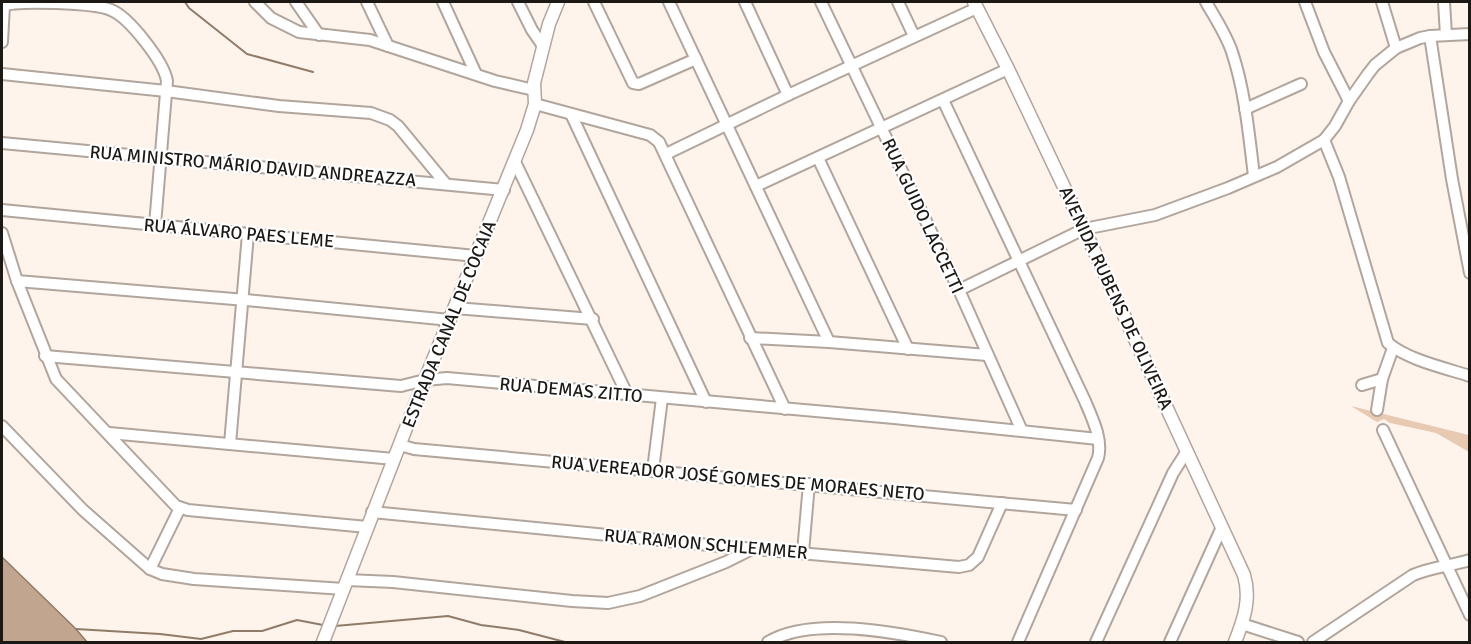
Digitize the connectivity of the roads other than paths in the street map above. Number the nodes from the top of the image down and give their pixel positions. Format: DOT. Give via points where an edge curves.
graph roads {
  1 [pos="255,2"];
  2 [pos="296,2"];
  3 [pos="366,2"];
  4 [pos="443,2"];
  5 [pos="518,2"];
  6 [pos="558,2"];
  7 [pos="594,2"];
  8 [pos="669,2"];
  9 [pos="745,2"];
  10 [pos="821,2"];
  11 [pos="898,2"];
  12 [pos="1206,2"];
  13 [pos="1305,2"];
  14 [pos="1382,2"];
  15 [pos="1444,2"];
  16 [pos="3,5"];
  17 [pos="975,5"];
  18 [pos="1446,34"];
  19 [pos="1470,34"];
  20 [pos="319,35"];
  21 [pos="914,36"];
  22 [pos="1430,36"];
  23 [pos="2,42"];
  24 [pos="388,46"];
  25 [pos="543,46"];
  26 [pos="1396,48"];
  27 [pos="696,59"];
  28 [pos="852,67"];
  29 [pos="1008,69"];
  30 [pos="2,74"];
  31 [pos="476,74"];
  32 [pos="1301,84"];
  33 [pos="534,90"];
  34 [pos="166,91"];
  35 [pos="788,94"];
  36 [pos="943,100"];
  37 [pos="1349,101"];
  38 [pos="535,104"];
  39 [pos="1245,109"];
  40 [pos="571,114"];
  41 [pos="727,126"];
  42 [pos="882,129"];
  43 [pos="1324,140"];
  44 [pos="2,143"];
  45 [pos="666,154"];
  46 [pos="160,157"];
  47 [pos="818,158"];
  48 [pos="515,162"];
  49 [pos="1254,176"];
  50 [pos="445,183"];
  51 [pos="756,186"];
  52 [pos="504,190"];
  53 [pos="2,210"];
  54 [pos="155,225"];
  55 [pos="1466,227"];
  56 [pos="1084,229"];
  57 [pos="2,233"];
  58 [pos="248,234"];
  59 [pos="476,256"];
  60 [pos="1020,262"];
  61 [pos="1470,273"];
  62 [pos="17,281"];
  63 [pos="959,290"];
  64 [pos="242,300"];
  65 [pos="455,308"];
  66 [pos="593,319"];
  67 [pos="450,320"];
  68 [pos="750,338"];
  69 [pos="829,342"];
  70 [pos="1394,348"];
  71 [pos="908,349"];
  72 [pos="987,355"];
  73 [pos="45,356"];
  74 [pos="236,372"];
  75 [pos="1470,376"];
  76 [pos="1382,379"];
  77 [pos="425,380"];
  78 [pos="1362,385"];
  79 [pos="627,394"];
  80 [pos="662,398"];
  81 [pos="706,402"];
  82 [pos="785,409"];
  83 [pos="1377,410"];
  84 [pos="2,426"];
  85 [pos="1383,430"];
  86 [pos="1022,431"];
  87 [pos="108,433"];
  88 [pos="1098,439"];
  89 [pos="230,444"];
  90 [pos="400,445"];
  91 [pos="1187,451"];
  92 [pos="394,459"];
  93 [pos="653,470"];
  94 [pos="809,484"];
  95 [pos="1002,502"];
  96 [pos="180,508"];
  97 [pos="1076,510"];
  98 [pos="372,512"];
  99 [pos="367,527"];
  100 [pos="1222,527"];
  101 [pos="752,549"];
  102 [pos="803,552"];
  103 [pos="1470,560"];
  104 [pos="1446,567"];
  105 [pos="150,569"];
  106 [pos="345,585"];
  107 [pos="1470,615"];
  108 [pos="1242,624"];
  109 [pos="323,642"];
  110 [pos="768,642"];
  111 [pos="941,642"];
  112 [pos="1018,642"];
  113 [pos="1096,642"];
  114 [pos="1170,642"];
  115 [pos="1235,642"];
  116 [pos="1298,642"];
  117 [pos="1313,642"];
  1 -- 20 [label="street" via="283,25"];
  2 -- 20 [label="street"];
  3 -- 24 [label="street"];
  4 -- 31 [label="street"];
  5 -- 25 [label="street"];
  6 -- 25 [label="main road, ESTRADA CANAL DE COCAIA"];
  7 -- 27 [label="street" via="633,83 639,84"];
  8 -- 27 [label="street"];
  9 -- 35 [label="street"];
  10 -- 28 [label="street, RUA GUIDO LACCETTI"];
  11 -- 21 [label="street"];
  12 -- 39 [label="street" via="1232,51"];
  13 -- 37 [label="street"];
  14 -- 26 [label="street"];
  15 -- 18 [label="street"];
  16 -- 23 [label="street"];
  16 -- 34 [label="street" via="29,2 114,11 156,57 166,73"];
  17 -- 21 [label="street"];
  17 -- 29 [label="main road, AVENIDA RUBENS DE OLIVEIRA"];
  18 -- 19 [label="street"];
  18 -- 22 [label="street"];
  20 -- 24 [label="street" via="351,37"];
  21 -- 28 [label="street"];
  22 -- 26 [label="street"];
  22 -- 55 [label="street" via="1452,179"];
  24 -- 31 [label="street"];
  25 -- 33 [label="main road, ESTRADA CANAL DE COCAIA"];
  26 -- 37 [label="street" via="1375,65"];
  27 -- 41 [label="street"];
  28 -- 35 [label="street"];
  28 -- 42 [label="street, RUA GUIDO LACCETTI"];
  29 -- 36 [label="street"];
  29 -- 56 [label="main road, AVENIDA RUBENS DE OLIVEIRA"];
  30 -- 34 [label="street"];
  31 -- 33 [label="street"];
  32 -- 39 [label="street"];
  33 -- 38 [label="main road, ESTRADA CANAL DE COCAIA"];
  34 -- 46 [label="street"];
  34 -- 50 [label="street" via="371,113 398,126"];
  35 -- 41 [label="street"];
  36 -- 42 [label="street"];
  36 -- 60 [label="street"];
  37 -- 43 [label="street"];
  38 -- 40 [label="street"];
  38 -- 48 [label="main road, ESTRADA CANAL DE COCAIA"];
  39 -- 49 [label="street"];
  40 -- 45 [label="street" via="650,135"];
  40 -- 81 [label="street"];
  41 -- 45 [label="street"];
  41 -- 51 [label="street"];
  42 -- 47 [label="street"];
  42 -- 63 [label="street, RUA GUIDO LACCETTI"];
  43 -- 49 [label="street"];
  43 -- 70 [label="street" via="1341,183 1386,339"];
  44 -- 46 [label="street, RUA MINISTRO MÁRIO DAVID ANDREAZZA"];
  45 -- 68 [label="street"];
  46 -- 50 [label="street, RUA MINISTRO MÁRIO DAVID ANDREAZZA"];
  46 -- 54 [label="street"];
  47 -- 51 [label="street"];
  47 -- 71 [label="street"];
  48 -- 52 [label="main road, ESTRADA CANAL DE COCAIA"];
  48 -- 66 [label="street"];
  49 -- 56 [label="street" via="1155,215"];
  50 -- 52 [label="street, RUA MINISTRO MÁRIO DAVID ANDREAZZA"];
  51 -- 69 [label="street"];
  52 -- 59 [label="main road, ESTRADA CANAL DE COCAIA"];
  53 -- 54 [label="street, RUA ÁLVARO PAES LEME"];
  54 -- 58 [label="street, RUA ÁLVARO PAES LEME"];
  55 -- 61 [label="street"];
  56 -- 60 [label="street"];
  56 -- 91 [label="main road, AVENIDA RUBENS DE OLIVEIRA"];
  57 -- 62 [label="street"];
  58 -- 59 [label="street, RUA ÁLVARO PAES LEME"];
  58 -- 64 [label="street"];
  59 -- 65 [label="main road, ESTRADA CANAL DE COCAIA"];
  60 -- 63 [label="street"];
  60 -- 88 [label="street" via="1085,401"];
  62 -- 64 [label="street"];
  62 -- 73 [label="street"];
  63 -- 72 [label="street, RUA GUIDO LACCETTI"];
  64 -- 67 [label="street"];
  64 -- 74 [label="street"];
  65 -- 66 [label="street"];
  65 -- 67 [label="main road, ESTRADA CANAL DE COCAIA"];
  66 -- 79 [label="street"];
  67 -- 77 [label="main road, ESTRADA CANAL DE COCAIA"];
  68 -- 69 [label="street"];
  68 -- 82 [label="street"];
  69 -- 71 [label="street"];
  70 -- 75 [label="street"];
  70 -- 76 [label="street"];
  71 -- 72 [label="street"];
  72 -- 86 [label="street, RUA GUIDO LACCETTI"];
  73 -- 74 [label="street, RUA DEMAS ZITTO"];
  73 -- 87 [label="street" via="56,380"];
  74 -- 77 [label="street, RUA DEMAS ZITTO" via="401,386"];
  74 -- 89 [label="street"];
  76 -- 78 [label="street"];
  76 -- 83 [label="street"];
  77 -- 79 [label="street, RUA DEMAS ZITTO" via="447,378"];
  77 -- 90 [label="main road, ESTRADA CANAL DE COCAIA"];
  79 -- 80 [label="street, RUA DEMAS ZITTO"];
  80 -- 81 [label="street, RUA DEMAS ZITTO"];
  80 -- 93 [label="street"];
  81 -- 82 [label="street, RUA DEMAS ZITTO"];
  82 -- 86 [label="street, RUA DEMAS ZITTO"];
  84 -- 105 [label="street" via="83,510"];
  85 -- 104 [label="street"];
  86 -- 88 [label="street, RUA DEMAS ZITTO"];
  87 -- 89 [label="street"];
  87 -- 96 [label="street"];
  88 -- 97 [label="street" via="1098,458"];
  89 -- 92 [label="street"];
  90 -- 92 [label="main road, ESTRADA CANAL DE COCAIA"];
  90 -- 93 [label="street, RUA VEREADOR JOSÉ GOMES DE MORAES NETO" via="414,450"];
  91 -- 100 [label="main road, AVENIDA RUBENS DE OLIVEIRA"];
  91 -- 113 [label="street" via="1173,473"];
  92 -- 98 [label="main road, ESTRADA CANAL DE COCAIA"];
  93 -- 94 [label="street, RUA VEREADOR JOSÉ GOMES DE MORAES NETO"];
  94 -- 95 [label="street, RUA VEREADOR JOSÉ GOMES DE MORAES NETO"];
  94 -- 102 [label="street"];
  95 -- 97 [label="street, RUA VEREADOR JOSÉ GOMES DE MORAES NETO"];
  95 -- 102 [label="street, RUA RAMON SCHLEMMER" via="978,557 964,566"];
  96 -- 99 [label="street"];
  96 -- 105 [label="street"];
  97 -- 112 [label="street"];
  98 -- 99 [label="main road, ESTRADA CANAL DE COCAIA"];
  98 -- 101 [label="street, RUA RAMON SCHLEMMER"];
  99 -- 106 [label="main road, ESTRADA CANAL DE COCAIA"];
  100 -- 108 [label="main road, AVENIDA RUBENS DE OLIVEIRA" via="1248,587"];
  100 -- 114 [label="street"];
  101 -- 102 [label="street, RUA RAMON SCHLEMMER"];
  101 -- 106 [label="street" via="640,596 608,603 393,582"];
  103 -- 104 [label="street"];
  104 -- 107 [label="street"];
  104 -- 117 [label="street" via="1429,568 1407,579"];
  105 -- 106 [label="street" via="194,579"];
  106 -- 109 [label="main road, ESTRADA CANAL DE COCAIA"];
  108 -- 115 [label="main road, AVENIDA RUBENS DE OLIVEIRA"];
  108 -- 116 [label="street"];
  110 -- 111 [label="street" via="798,632 832,629"];
}
